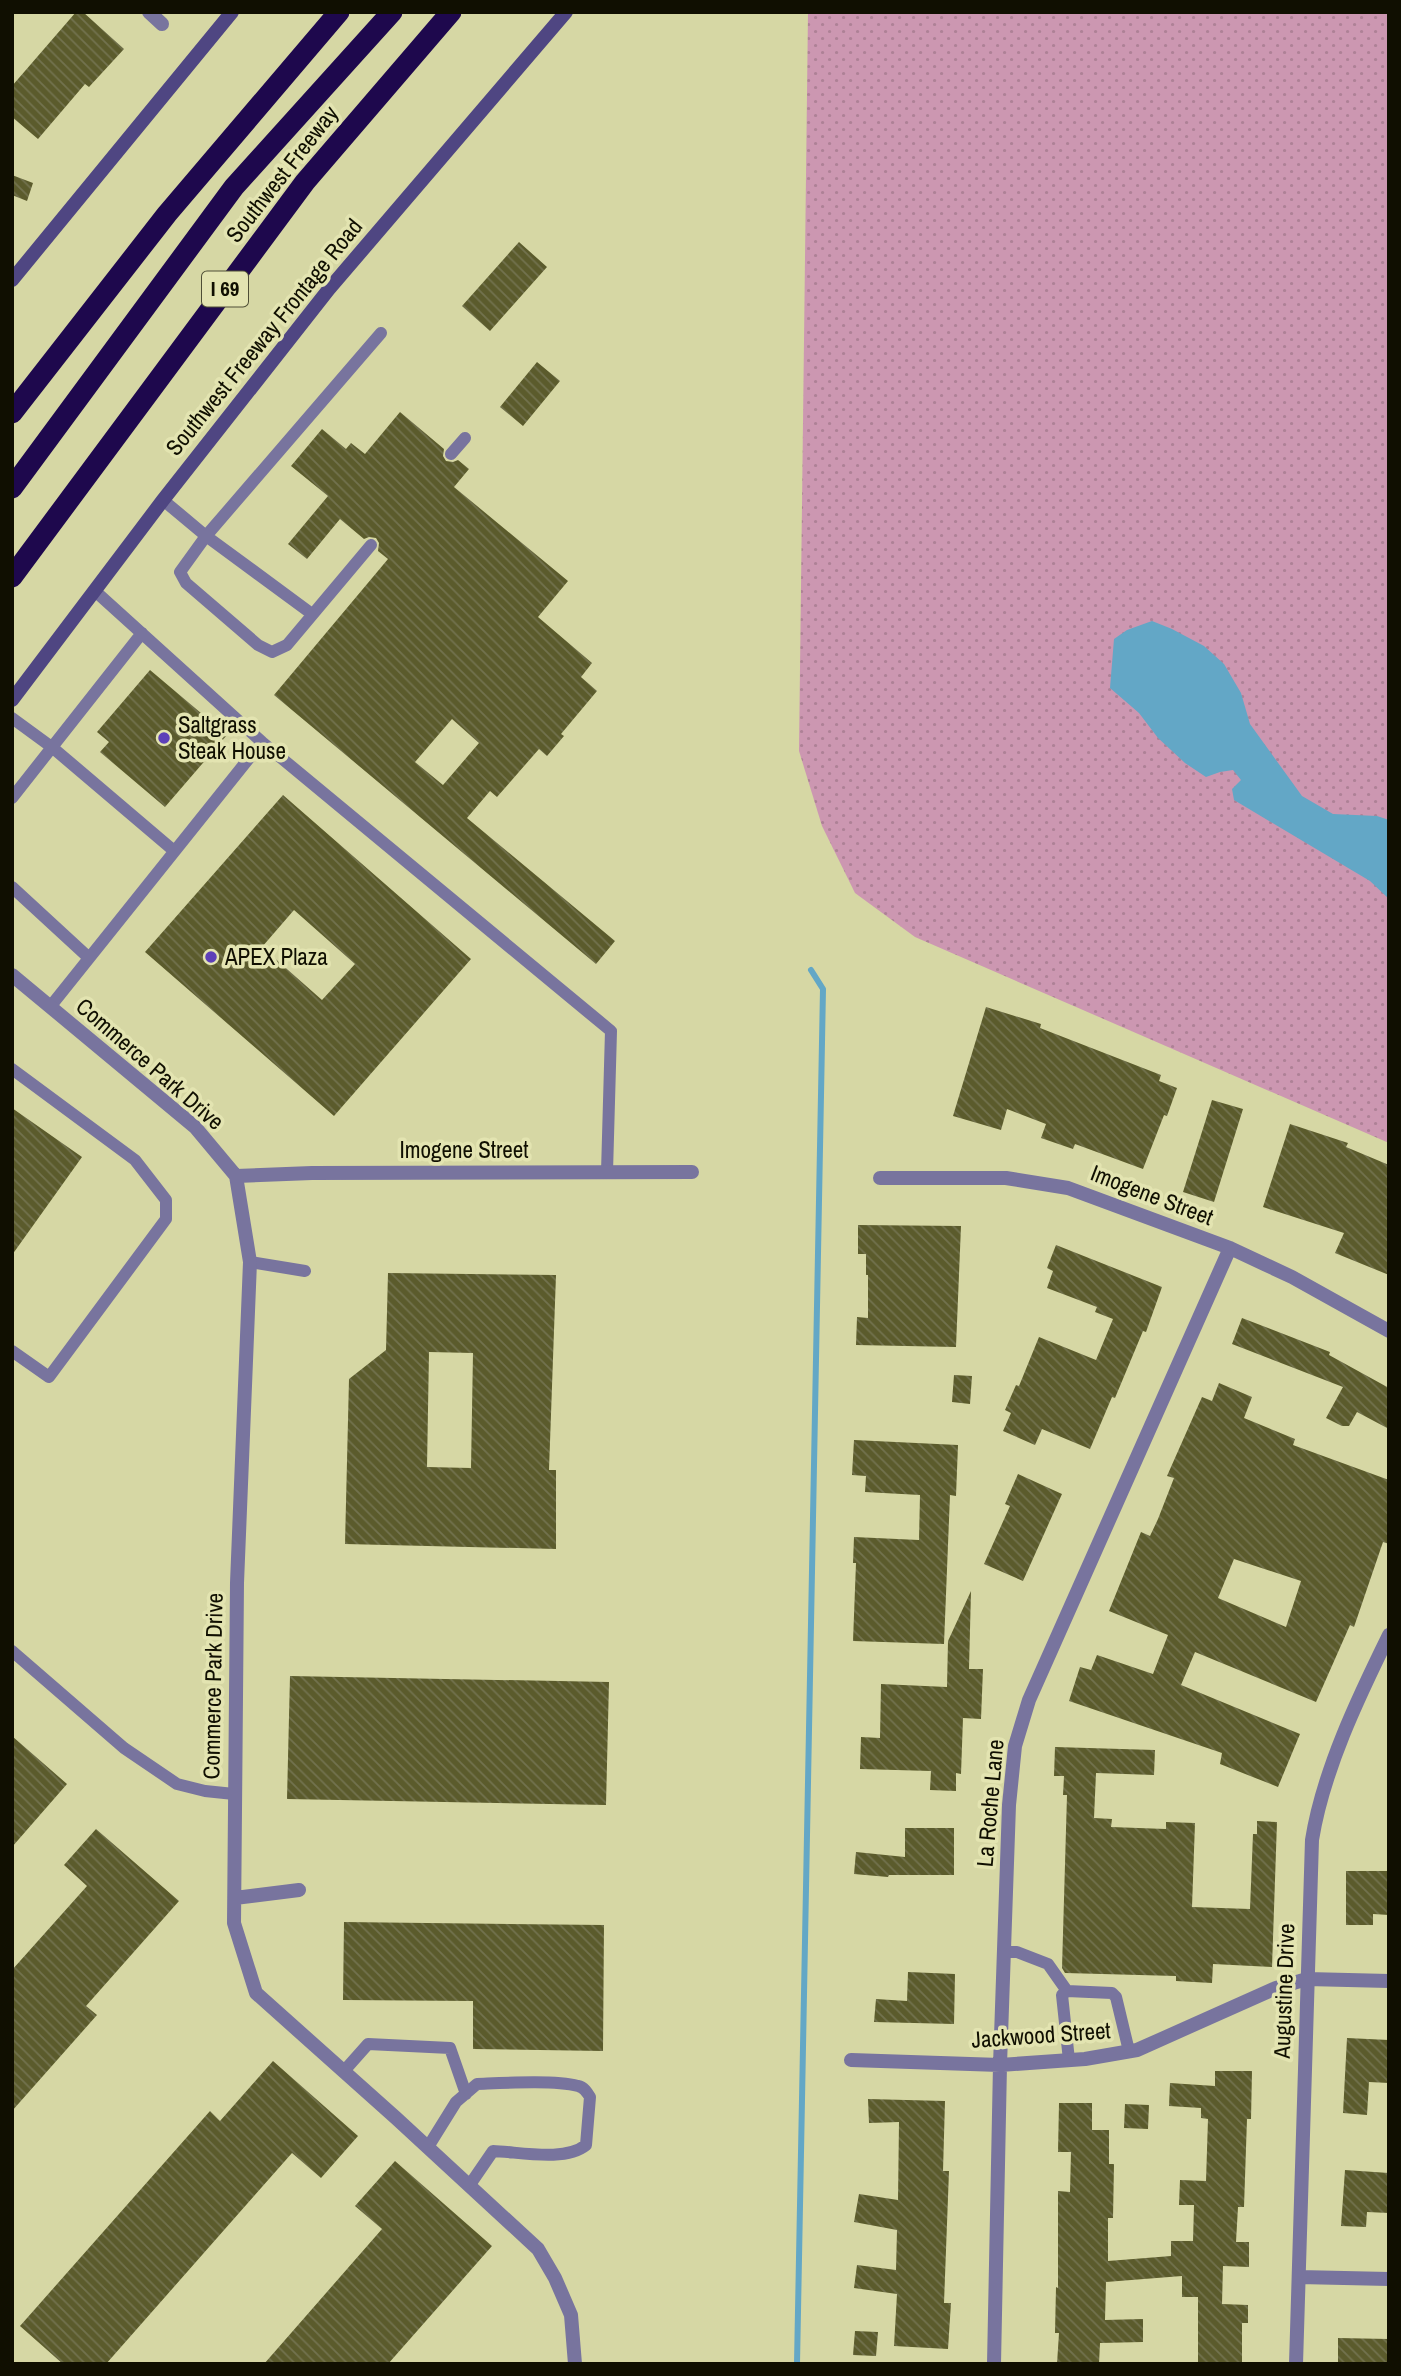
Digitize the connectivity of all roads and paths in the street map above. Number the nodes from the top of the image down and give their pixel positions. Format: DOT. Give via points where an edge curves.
graph roads {
  1 [pos="149,12"];
  2 [pos="232,12"];
  3 [pos="339,12"];
  4 [pos="392,12"];
  5 [pos="451,12"];
  6 [pos="566,12"];
  7 [pos="162,24"];
  8 [pos="12,280"];
  9 [pos="381,333"];
  10 [pos="12,413"];
  11 [pos="465,438"];
  12 [pos="451,454"];
  13 [pos="12,488"];
  14 [pos="163,500"];
  15 [pos="206,536"];
  16 [pos="371,545"];
  17 [pos="12,577"];
  18 [pos="95,591"];
  19 [pos="312,614"];
  20 [pos="142,634"];
  21 [pos="12,700"];
  22 [pos="12,718"];
  23 [pos="261,741"];
  24 [pos="53,748"];
  25 [pos="12,798"];
  26 [pos="173,850"];
  27 [pos="12,887"];
  28 [pos="88,957"];
  29 [pos="12,975"];
  30 [pos="50,1007"];
  31 [pos="12,1069"];
  32 [pos="607,1172"];
  33 [pos="692,1172"];
  34 [pos="236,1176"];
  35 [pos="880,1178"];
  36 [pos="1230,1248"];
  37 [pos="250,1262"];
  38 [pos="305,1271"];
  39 [pos="1389,1331"];
  40 [pos="12,1351"];
  41 [pos="1389,1635"];
  42 [pos="12,1651"];
  43 [pos="234,1794"];
  44 [pos="299,1890"];
  45 [pos="235,1898"];
  46 [pos="1004,1952"];
  47 [pos="1307,1979"];
  48 [pos="1389,1981"];
  49 [pos="1067,1991"];
  50 [pos="1129,2051"];
  51 [pos="851,2060"];
  52 [pos="1069,2060"];
  53 [pos="1000,2065"];
  54 [pos="344,2071"];
  55 [pos="466,2094"];
  56 [pos="428,2147"];
  57 [pos="469,2186"];
  58 [pos="1299,2277"];
  59 [pos="1389,2279"];
  60 [pos="575,2364"];
  61 [pos="994,2364"];
  62 [pos="1296,2364"];
  1 -- 7 [label="street"];
  2 -- 8 [label="main road"];
  3 -- 10 [label="highway" via="175,204"];
  4 -- 13 [label="highway" via="234,187"];
  5 -- 17 [label="highway, Southwest Freeway / I 69" via="305,182"];
  6 -- 14 [label="main road, Southwest Freeway Frontage Road" via="329,289"];
  9 -- 15 [label="lane"];
  11 -- 12 [label="lane"];
  14 -- 15 [label="lane"];
  14 -- 18 [label="main road, Southwest Freeway Frontage Road"];
  15 -- 19 [label="lane"];
  15 -- 19 [label="lane" via="180,572 186,583 258,645 272,652 287,645"];
  16 -- 19 [label="lane"];
  18 -- 20 [label="lane"];
  18 -- 21 [label="main road, Southwest Freeway Frontage Road"];
  20 -- 23 [label="lane"];
  20 -- 24 [label="lane"];
  22 -- 24 [label="lane"];
  23 -- 26 [label="lane"];
  23 -- 32 [label="lane" via="611,1031"];
  24 -- 25 [label="lane"];
  24 -- 26 [label="lane"];
  26 -- 28 [label="lane"];
  27 -- 28 [label="lane"];
  28 -- 30 [label="lane"];
  29 -- 30 [label="street, Commerce Park Drive"];
  30 -- 34 [label="street, Commerce Park Drive" via="195,1127"];
  31 -- 40 [label="lane" via="135,1160 166,1200 166,1219 49,1377"];
  32 -- 33 [label="street, Imogene Street"];
  32 -- 34 [label="street, Imogene Street"];
  34 -- 37 [label="street, Commerce Park Drive"];
  35 -- 36 [label="street, Imogene Street" via="1006,1178 1068,1188"];
  36 -- 39 [label="street, Imogene Street"];
  36 -- 46 [label="street, La Roche Lane" via="1029,1700 1015,1746 1009,1805"];
  37 -- 38 [label="lane"];
  37 -- 43 [label="street, Commerce Park Drive"];
  41 -- 47 [label="street, Augustine Drive" via="1317,1806"];
  42 -- 43 [label="lane" via="124,1748 177,1784"];
  43 -- 45 [label="street, Commerce Park Drive"];
  44 -- 45 [label="street"];
  45 -- 54 [label="street, Commerce Park Drive" via="234,1923 256,1993"];
  46 -- 49 [label="lane" via="1048,1964"];
  46 -- 53 [label="street, La Roche Lane"];
  47 -- 48 [label="street, Jackwood Street"];
  47 -- 50 [label="street, Jackwood Street"];
  47 -- 58 [label="street, Augustine Drive"];
  49 -- 50 [label="lane" via="1112,1993"];
  49 -- 52 [label="lane" via="1062,1995"];
  50 -- 52 [label="street, Jackwood Street"];
  51 -- 53 [label="street, Jackwood Street"];
  52 -- 53 [label="street, Jackwood Street"];
  53 -- 61 [label="street, La Roche Lane"];
  54 -- 55 [label="lane" via="368,2044 450,2048"];
  54 -- 56 [label="street, Commerce Park Drive"];
  55 -- 56 [label="lane"];
  55 -- 57 [label="lane" via="477,2084 515,2083 581,2086 590,2097 586,2145 579,2151 566,2155 494,2151"];
  56 -- 57 [label="street, Commerce Park Drive"];
  57 -- 60 [label="street, Commerce Park Drive" via="538,2249 571,2315"];
  58 -- 59 [label="street"];
  58 -- 62 [label="street, Augustine Drive"];
}
